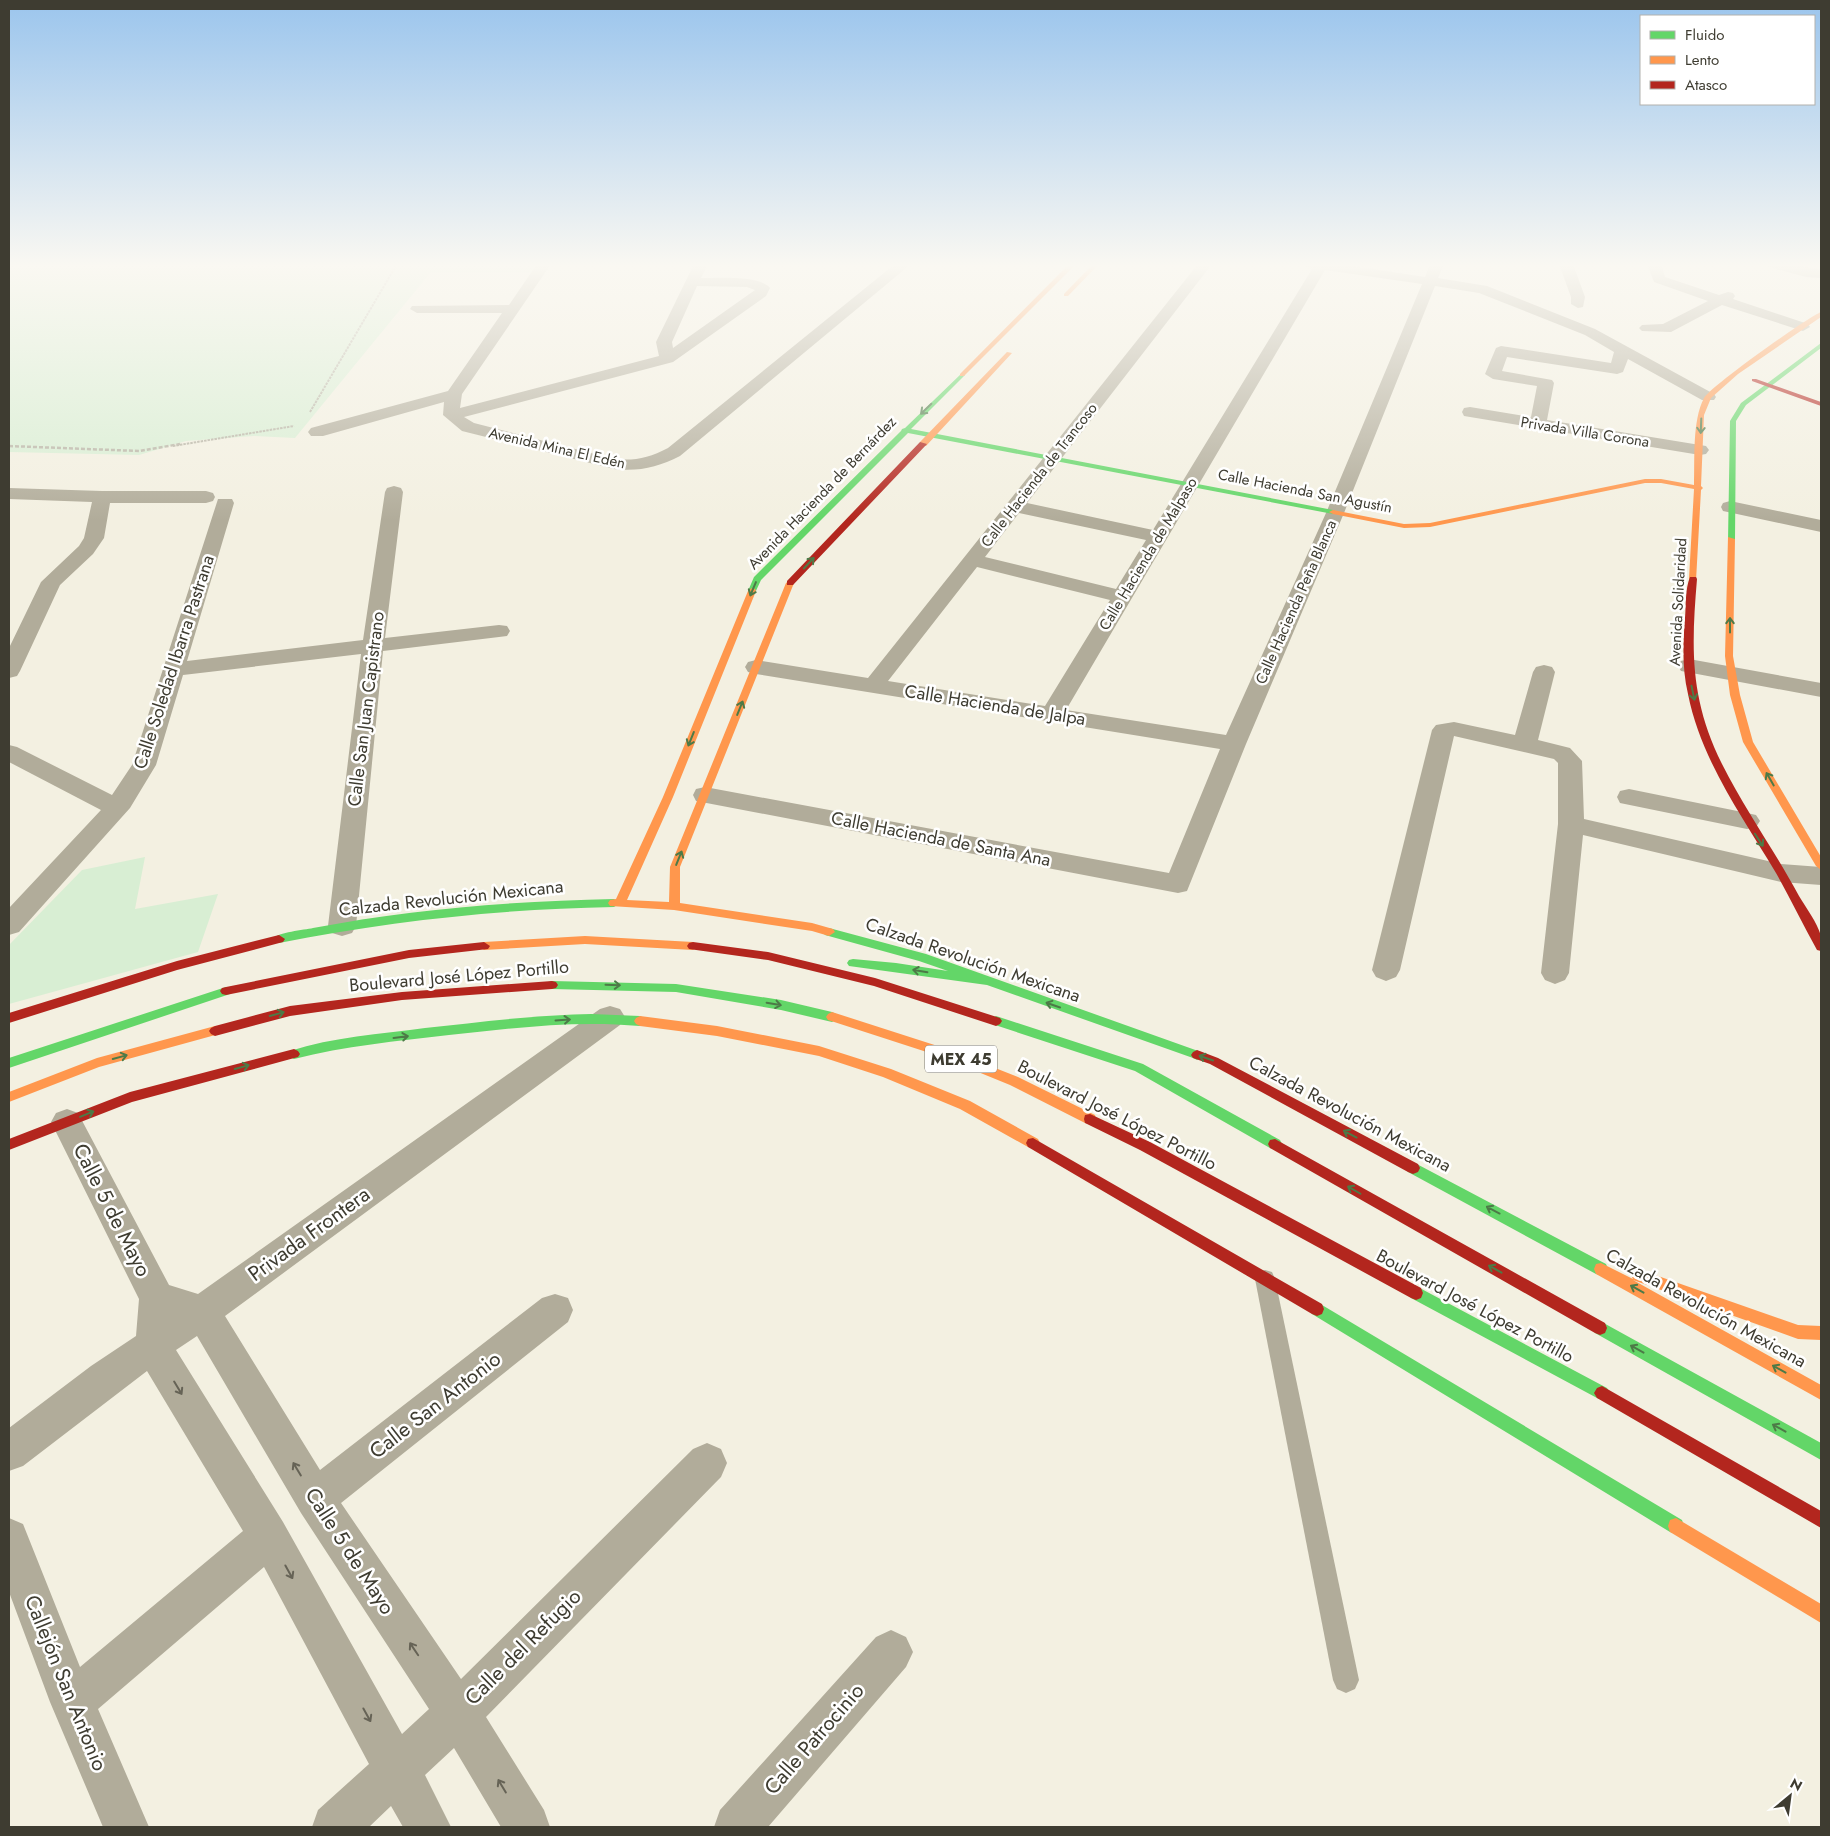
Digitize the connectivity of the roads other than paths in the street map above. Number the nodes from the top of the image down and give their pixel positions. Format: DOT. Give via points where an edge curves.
graph roads {
  1 [pos="1623,349"];
  2 [pos="488,350"];
  3 [pos="665,350"];
  4 [pos="680,350"];
  5 [pos="799,350"];
  6 [pos="986,350"];
  7 [pos="1012,350"];
  8 [pos="1138,350"];
  9 [pos="1268,350"];
  10 [pos="1402,350"];
  11 [pos="1624,350"];
  12 [pos="1770,350"];
  13 [pos="1815,350"];
  14 [pos="667,359"];
  15 [pos="1736,373"];
  16 [pos="1767,385"];
  17 [pos="1708,396"];
  18 [pos="1821,404"];
  19 [pos="451,406"];
  20 [pos="1470,412"];
  21 [pos="1538,424"];
  22 [pos="904,430"];
  23 [pos="317,432"];
  24 [pos="930,434"];
  25 [pos="1700,450"];
  26 [pos="1053,458"];
  27 [pos="1190,484"];
  28 [pos="1699,488"];
  29 [pos="394,492"];
  30 [pos="9,493"];
  31 [pos="102,497"];
  32 [pos="1014,506"];
  33 [pos="1730,507"];
  34 [pos="1335,513"];
  35 [pos="1821,526"];
  36 [pos="1158,537"];
  37 [pos="973,560"];
  38 [pos="1123,596"];
  39 [pos="499,631"];
  40 [pos="373,646"];
  41 [pos="1689,666"];
  42 [pos="756,667"];
  43 [pos="174,669"];
  44 [pos="9,670"];
  45 [pos="1544,672"];
  46 [pos="1730,673"];
  47 [pos="874,685"];
  48 [pos="1821,690"];
  49 [pos="1051,715"];
  50 [pos="1234,744"];
  51 [pos="1525,744"];
  52 [pos="9,752"];
  53 [pos="705,795"];
  54 [pos="1629,797"];
  55 [pos="117,808"];
  56 [pos="1747,821"];
  57 [pos="1571,824"];
  58 [pos="1821,866"];
  59 [pos="1781,873"];
  60 [pos="1821,876"];
  61 [pos="1178,884"];
  62 [pos="620,903"];
  63 [pos="674,906"];
  64 [pos="9,925"];
  65 [pos="342,926"];
  66 [pos="1821,947"];
  67 [pos="768,956"];
  68 [pos="1386,970"];
  69 [pos="1555,973"];
  70 [pos="985,981"];
  71 [pos="610,1017"];
  72 [pos="9,1018"];
  73 [pos="9,1064"];
  74 [pos="9,1097"];
  75 [pos="67,1122"];
  76 [pos="9,1145"];
  77 [pos="1567,1250"];
  78 [pos="1264,1277"];
  79 [pos="156,1298"];
  80 [pos="555,1310"];
  81 [pos="202,1312"];
  82 [pos="1821,1334"];
  83 [pos="153,1346"];
  84 [pos="1821,1393"];
  85 [pos="9,1452"];
  86 [pos="1821,1452"];
  87 [pos="707,1463"];
  88 [pos="315,1499"];
  89 [pos="1821,1520"];
  90 [pos="269,1536"];
  91 [pos="9,1538"];
  92 [pos="1821,1614"];
  93 [pos="891,1652"];
  94 [pos="1346,1680"];
  95 [pos="72,1702"];
  96 [pos="458,1713"];
  97 [pos="396,1769"];
  98 [pos="126,1827"];
  99 [pos="335,1827"];
  100 [pos="428,1827"];
  101 [pos="527,1827"];
  102 [pos="737,1827"];
  1 -- 21 [label="street" via="1617,369 1501,351 1493,374 1546,383"];
  2 -- 19 [label="street"];
  3 -- 14 [label="street"];
  4 -- 14 [label="street"];
  5 -- 19 [label="street, Avenida Mina El Edén" via="674,452 638,467 614,464 468,427"];
  6 -- 22 [label="street, Avenida Hacienda de Bernárdez, one-way"];
  7 -- 24 [label="street"];
  8 -- 26 [label="street, Calle Hacienda de Trancoso"];
  9 -- 27 [label="street, Calle Hacienda de Malpaso"];
  10 -- 34 [label="street, Calle Hacienda Peña Blanca"];
  11 -- 17 [label="street"];
  12 -- 15 [label="street"];
  13 -- 16 [label="street"];
  14 -- 19 [label="street"];
  15 -- 16 [label="street"];
  15 -- 17 [label="street"];
  16 -- 18 [label="street"];
  16 -- 33 [label="street" via="1743,404 1733,421"];
  17 -- 25 [label="street, Avenida Solidaridad, one-way" via="1701,415"];
  19 -- 23 [label="street"];
  20 -- 21 [label="street, Privada Villa Corona"];
  21 -- 25 [label="street, Privada Villa Corona"];
  22 -- 24 [label="street, Calle Hacienda San Agustín"];
  22 -- 62 [label="street, Avenida Hacienda de Bernárdez, one-way" via="758,579 668,797"];
  24 -- 26 [label="street, Calle Hacienda San Agustín"];
  42 -- 24 [label="street, one-way" via="789,584"];
  25 -- 28 [label="street, Avenida Solidaridad"];
  26 -- 27 [label="street, Calle Hacienda San Agustín"];
  26 -- 32 [label="street, Calle Hacienda de Trancoso"];
  27 -- 34 [label="street, Calle Hacienda San Agustín"];
  27 -- 36 [label="street, Calle Hacienda de Malpaso"];
  28 -- 34 [label="street, Calle Hacienda San Agustín" via="1646,481 1430,525 1404,526"];
  28 -- 41 [label="street, Avenida Solidaridad"];
  29 -- 40 [label="street, Calle San Juan Capistrano"];
  30 -- 31 [label="street, Calle Soledad Ibarra Pastrana"];
  31 -- 43 [label="street, Calle Soledad Ibarra Pastrana" via="216,500"];
  31 -- 44 [label="street" via="94,538 86,550 51,582"];
  32 -- 36 [label="street"];
  32 -- 37 [label="street, Calle Hacienda de Trancoso"];
  33 -- 35 [label="street"];
  46 -- 33 [label="street, one-way"];
  34 -- 50 [label="street, Calle Hacienda Peña Blanca"];
  36 -- 38 [label="street, Calle Hacienda de Malpaso"];
  37 -- 38 [label="street"];
  37 -- 47 [label="street, Calle Hacienda de Trancoso"];
  38 -- 49 [label="street, Calle Hacienda de Malpaso"];
  39 -- 40 [label="street"];
  40 -- 43 [label="street"];
  40 -- 65 [label="street, Calle San Juan Capistrano"];
  41 -- 46 [label="street"];
  41 -- 56 [label="street, Avenida Solidaridad, one-way" via="1692,693 1707,742"];
  42 -- 47 [label="street, Calle Hacienda de Jalpa"];
  53 -- 42 [label="street, one-way"];
  43 -- 55 [label="street, Calle Soledad Ibarra Pastrana" via="144,765"];
  45 -- 51 [label="street"];
  46 -- 48 [label="street"];
  58 -- 46 [label="street, one-way" via="1748,742"];
  47 -- 49 [label="street, Calle Hacienda de Jalpa"];
  49 -- 50 [label="street, Calle Hacienda de Jalpa"];
  50 -- 61 [label="street, Calle Hacienda Peña Blanca"];
  51 -- 57 [label="street" via="1562,754 1570,761"];
  51 -- 68 [label="street" via="1444,730"];
  52 -- 55 [label="street"];
  53 -- 61 [label="street, Calle Hacienda de Santa Ana"];
  63 -- 53 [label="street, one-way" via="675,867"];
  54 -- 56 [label="street"];
  55 -- 64 [label="street, Calle Soledad Ibarra Pastrana"];
  56 -- 59 [label="street, Avenida Solidaridad, one-way"];
  57 -- 59 [label="street"];
  57 -- 69 [label="street"];
  59 -- 60 [label="street"];
  59 -- 66 [label="street, Avenida Solidaridad"];
  62 -- 63 [label="street, Calzada Revolución Mexicana"];
  62 -- 65 [label="street, Calzada Revolución Mexicana" via="542,903 405,916"];
  63 -- 70 [label="street, Calzada Revolución Mexicana" via="812,927 922,957"];
  65 -- 72 [label="street, Calzada Revolución Mexicana" via="239,949"];
  70 -- 67 [label="street, one-way" via="896,967"];
  67 -- 73 [label="street, Boulevard José López Portillo / MEX 45" via="671,943 585,940 409,954 228,990"];
  86 -- 67 [label="street, Boulevard José López Portillo / MEX 45, one-way" via="1139,1067 874,982"];
  77 -- 70 [label="street, Calzada Revolución Mexicana, one-way" via="1214,1061"];
  75 -- 71 [label="street, one-way" via="130,1097 327,1045 505,1024"];
  71 -- 78 [label="street" via="717,1031 800,1047 887,1072 965,1105"];
  71 -- 81 [label="street, Privada Frontera"];
  74 -- 89 [label="street, Boulevard José López Portillo / MEX 45, one-way" via="97,1063 290,1011 402,996 560,984 615,985 676,988 800,1010 943,1052 1110,1128 1600,1392"];
  75 -- 76 [label="street"];
  75 -- 79 [label="street, Calle 5 de Mayo"];
  77 -- 82 [label="street" via="1798,1332"];
  84 -- 77 [label="street, Calzada Revolución Mexicana, one-way"];
  78 -- 92 [label="street"];
  78 -- 94 [label="lane"];
  79 -- 81 [label="street, Calle 5 de Mayo"];
  79 -- 83 [label="street, Calle 5 de Mayo"];
  80 -- 88 [label="street, Calle San Antonio"];
  81 -- 83 [label="street, Privada Frontera"];
  88 -- 81 [label="street, Calle 5 de Mayo, one-way"];
  83 -- 85 [label="street, Privada Frontera"];
  83 -- 90 [label="street, one-way"];
  87 -- 96 [label="street, Calle del Refugio"];
  96 -- 88 [label="street, Calle 5 de Mayo, one-way"];
  90 -- 95 [label="street"];
  90 -- 97 [label="street, one-way"];
  91 -- 95 [label="street, Callejón San Antonio"];
  93 -- 102 [label="street, Calle Patrocinio"];
  95 -- 98 [label="street, Callejón San Antonio"];
  96 -- 97 [label="street, Calle del Refugio"];
  101 -- 96 [label="street, Calle 5 de Mayo, one-way"];
  97 -- 99 [label="street, Calle del Refugio"];
  97 -- 100 [label="street"];
}
